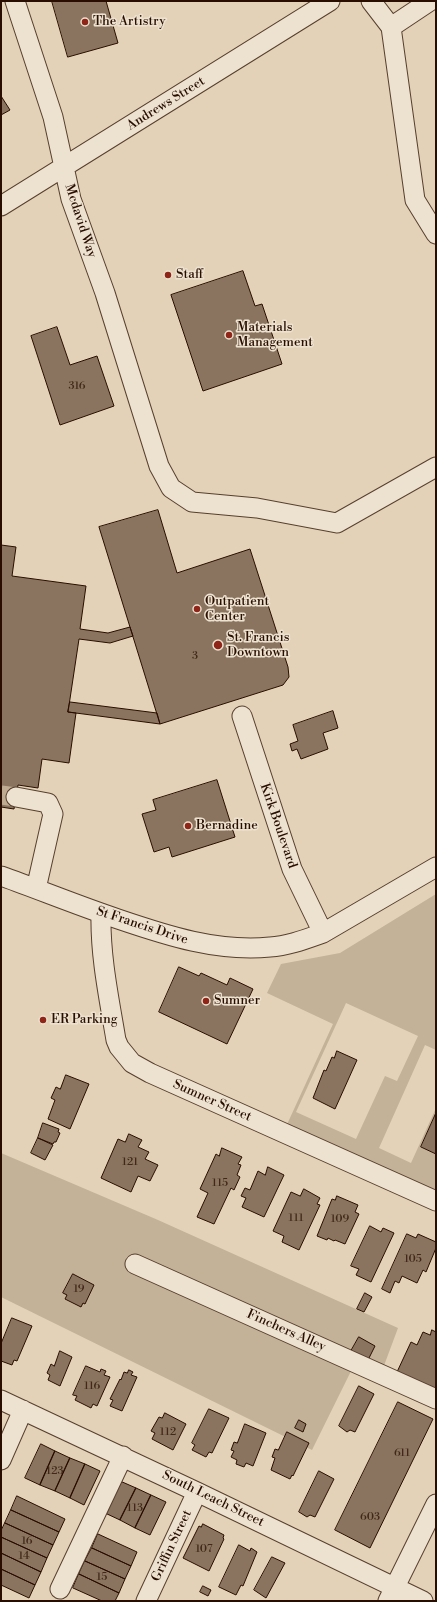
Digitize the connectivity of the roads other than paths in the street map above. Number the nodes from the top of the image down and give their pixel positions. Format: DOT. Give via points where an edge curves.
graph roads {
  1 [pos="15,1"];
  2 [pos="330,1"];
  3 [pos="371,1"];
  4 [pos="430,1"];
  5 [pos="391,27"];
  6 [pos="65,168"];
  7 [pos="1,206"];
  8 [pos="436,234"];
  9 [pos="436,467"];
  10 [pos="242,716"];
  11 [pos="16,797"];
  12 [pos="436,867"];
  13 [pos="1,876"];
  14 [pos="36,889"];
  15 [pos="101,913"];
  16 [pos="323,933"];
  17 [pos="436,1201"];
  18 [pos="135,1264"];
  19 [pos="436,1399"];
  20 [pos="1,1400"];
  21 [pos="24,1410"];
  22 [pos="123,1456"];
  23 [pos="1,1460"];
  24 [pos="197,1492"];
  25 [pos="436,1504"];
  26 [pos="60,1589"];
  27 [pos="391,1594"];
  28 [pos="146,1601"];
  29 [pos="423,1601"];
  1 -- 6 [label="street, Mcdavid Way" via="53,118"];
  2 -- 6 [label="street, Andrews Street"];
  3 -- 5 [label="street"];
  4 -- 5 [label="street"];
  5 -- 8 [label="street" via="415,200"];
  6 -- 7 [label="street, Andrews Street"];
  6 -- 9 [label="street, Mcdavid Way" via="71,199 105,293 159,466 171,488 192,502 257,508 337,523"];
  10 -- 16 [label="street, Kirk Boulevard" via="292,869"];
  11 -- 14 [label="street" via="48,803 53,814"];
  12 -- 16 [label="street, St Francis Drive"];
  13 -- 14 [label="street, St Francis Drive"];
  14 -- 15 [label="street, St Francis Drive"];
  15 -- 16 [label="street, St Francis Drive" via="177,939 227,948 282,946"];
  15 -- 17 [label="street, Sumner Street" via="100,937 116,1040 132,1063"];
  18 -- 19 [label="street, Finchers Alley"];
  20 -- 21 [label="street, South Leach Street"];
  21 -- 22 [label="street, South Leach Street"];
  21 -- 23 [label="street"];
  22 -- 24 [label="street, South Leach Street"];
  22 -- 26 [label="street"];
  24 -- 27 [label="street, South Leach Street"];
  24 -- 28 [label="street, Griffin Street"];
  25 -- 27 [label="street"];
  27 -- 29 [label="street, South Leach Street"];
}
